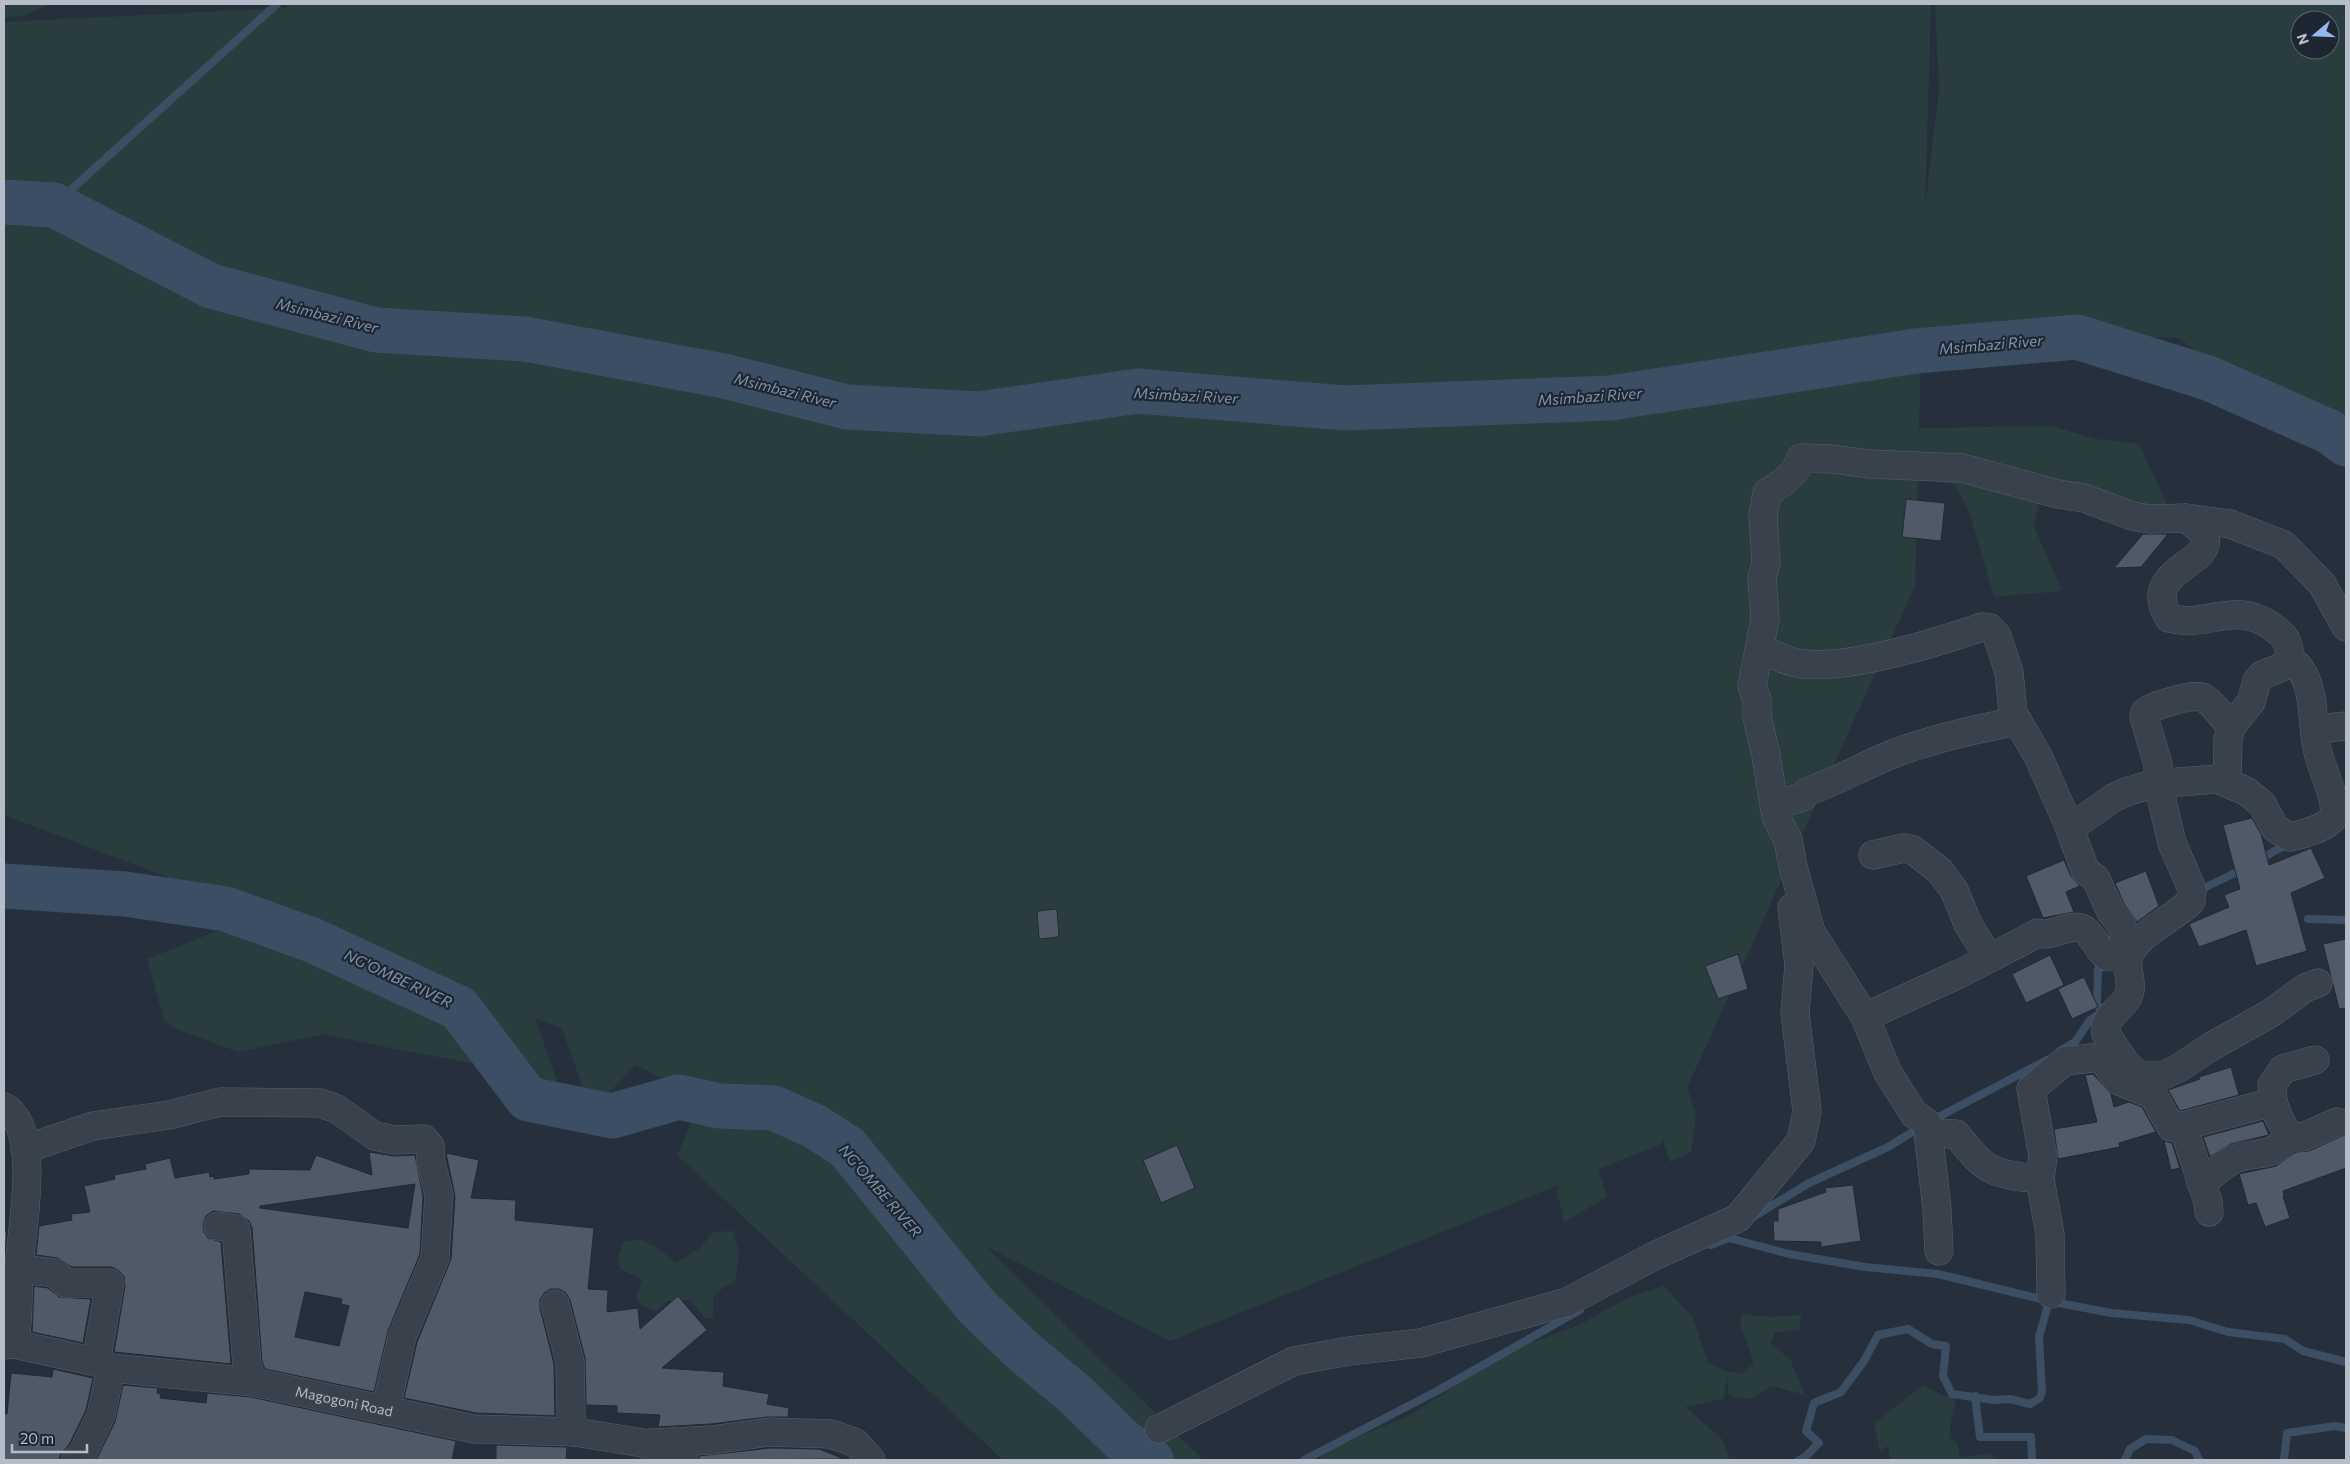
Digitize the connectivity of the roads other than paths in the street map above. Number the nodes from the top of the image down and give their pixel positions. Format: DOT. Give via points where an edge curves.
graph roads {
  1 [pos="2186,518"];
  2 [pos="2346,626"];
  3 [pos="1760,648"];
  4 [pos="2286,665"];
  5 [pos="2018,721"];
  6 [pos="2346,726"];
  7 [pos="2231,727"];
  8 [pos="2315,729"];
  9 [pos="2227,782"];
  10 [pos="2158,783"];
  11 [pos="1775,804"];
  12 [pos="2068,824"];
  13 [pos="1788,840"];
  14 [pos="1873,856"];
  15 [pos="1989,958"];
  16 [pos="2318,983"];
  17 [pos="1865,1017"];
  18 [pos="2315,1060"];
  19 [pos="2274,1102"];
  20 [pos="4,1107"];
  21 [pos="2337,1122"];
  22 [pos="2184,1126"];
  23 [pos="1930,1133"];
  24 [pos="2289,1136"];
  25 [pos="25,1148"];
  26 [pos="2040,1179"];
  27 [pos="2201,1183"];
  28 [pos="2208,1212"];
  29 [pos="218,1226"];
  30 [pos="1939,1250"];
  31 [pos="18,1269"];
  32 [pos="2051,1294"];
  33 [pos="555,1304"];
  34 [pos="9,1344"];
  35 [pos="104,1365"];
  36 [pos="253,1382"];
  37 [pos="386,1408"];
  38 [pos="1159,1428"];
  39 [pos="576,1432"];
  40 [pos="643,1443"];
  41 [pos="76,1460"];
  42 [pos="684,1460"];
  43 [pos="871,1460"];
  1 -- 2 [label="street" via="2230,524 2284,546 2322,584"];
  1 -- 3 [label="street" via="2150,520 2132,516 2084,498 1962,468 1800,458 1797,469 1767,493 1764,503 1766,563 1762,578 1765,620"];
  1 -- 4 [label="street" via="2203,531 2205,548 2165,582 2161,592 2168,618 2186,620 2227,614 2250,615 2271,625 2286,638 2289,657"];
  3 -- 5 [label="street" via="1778,658 1803,664 1832,663 1874,657 1982,627 1990,628 1997,636 2009,672"];
  3 -- 11 [label="street" via="1752,686"];
  4 -- 7 [label="street" via="2262,675 2251,702"];
  4 -- 8 [label="street" via="2297,665 2306,674"];
  5 -- 11 [label="street" via="1927,742 1807,792 1803,797"];
  5 -- 12 [label="street" via="2039,758"];
  6 -- 8 [label="street"];
  7 -- 9 [label="street"];
  7 -- 10 [label="street" via="2201,697 2181,699 2147,710 2144,716 2158,764"];
  8 -- 9 [label="street" via="2320,760 2334,803 2332,820 2308,833 2290,837 2275,828 2262,804"];
  9 -- 10 [label="street" via="2217,779"];
  10 -- 12 [label="street" via="2126,792 2079,822"];
  10 -- 16 [label="street" via="2172,843 2192,889 2191,901 2162,925 2142,936 2128,956 2131,981 2128,997 2114,1012 2105,1029 2126,1064 2140,1076 2162,1076"];
  11 -- 13 [label="street" via="1776,817"];
  12 -- 15 [label="street" via="2085,870 2096,879 2111,912 2122,926 2126,948 2115,956 2106,956 2083,929 2072,927 2045,935 2038,932"];
  13 -- 17 [label="street" via="1792,866 1812,932"];
  13 -- 38 [label="street" via="1799,965 1795,1013 1807,1111 1801,1142 1738,1218 1654,1256 1567,1302 1421,1344 1349,1351 1294,1361"];
  14 -- 15 [label="street" via="1904,848 1912,850 1940,871 1954,890 1968,924"];
  15 -- 17 [label="street"];
  17 -- 23 [label="street" via="1888,1073 1914,1114 1927,1124"];
  18 -- 19 [label="street" via="2283,1069 2272,1085"];
  19 -- 22 [label="street"];
  19 -- 24 [label="street"];
  20 -- 25 [label="street" via="19,1122"];
  21 -- 24 [label="street" via="2304,1136"];
  22 -- 26 [label="street" via="2171,1127 2153,1095 2117,1080 2101,1058 2065,1061 2031,1088 2043,1157"];
  22 -- 27 [label="street"];
  23 -- 26 [label="street" via="1956,1134 1981,1164 1995,1172"];
  23 -- 30 [label="street"];
  24 -- 27 [label="street" via="2282,1146 2265,1154 2236,1158"];
  25 -- 31 [label="street" via="27,1205"];
  25 -- 37 [label="street" via="93,1126 169,1115 220,1102 320,1103 337,1110 375,1136 394,1140 424,1139 430,1146 439,1195 435,1258 402,1337"];
  26 -- 32 [label="street" via="2050,1234"];
  27 -- 28 [label="street"];
  29 -- 36 [label="street" via="236,1229 247,1365"];
  31 -- 34 [label="street" via="18,1324"];
  31 -- 35 [label="street" via="56,1273 65,1283 110,1283"];
  33 -- 39 [label="street" via="570,1362 571,1418"];
  34 -- 35 [label="street, Magogoni Road"];
  35 -- 36 [label="street, Magogoni Road"];
  35 -- 41 [label="street" via="101,1415"];
  36 -- 37 [label="street, Magogoni Road"];
  37 -- 39 [label="street, Magogoni Road" via="474,1429"];
  39 -- 40 [label="street, Magogoni Road"];
  40 -- 42 [label="street, Magogoni Road"];
  40 -- 43 [label="street" via="712,1440 769,1432 831,1434 856,1443"];
}
